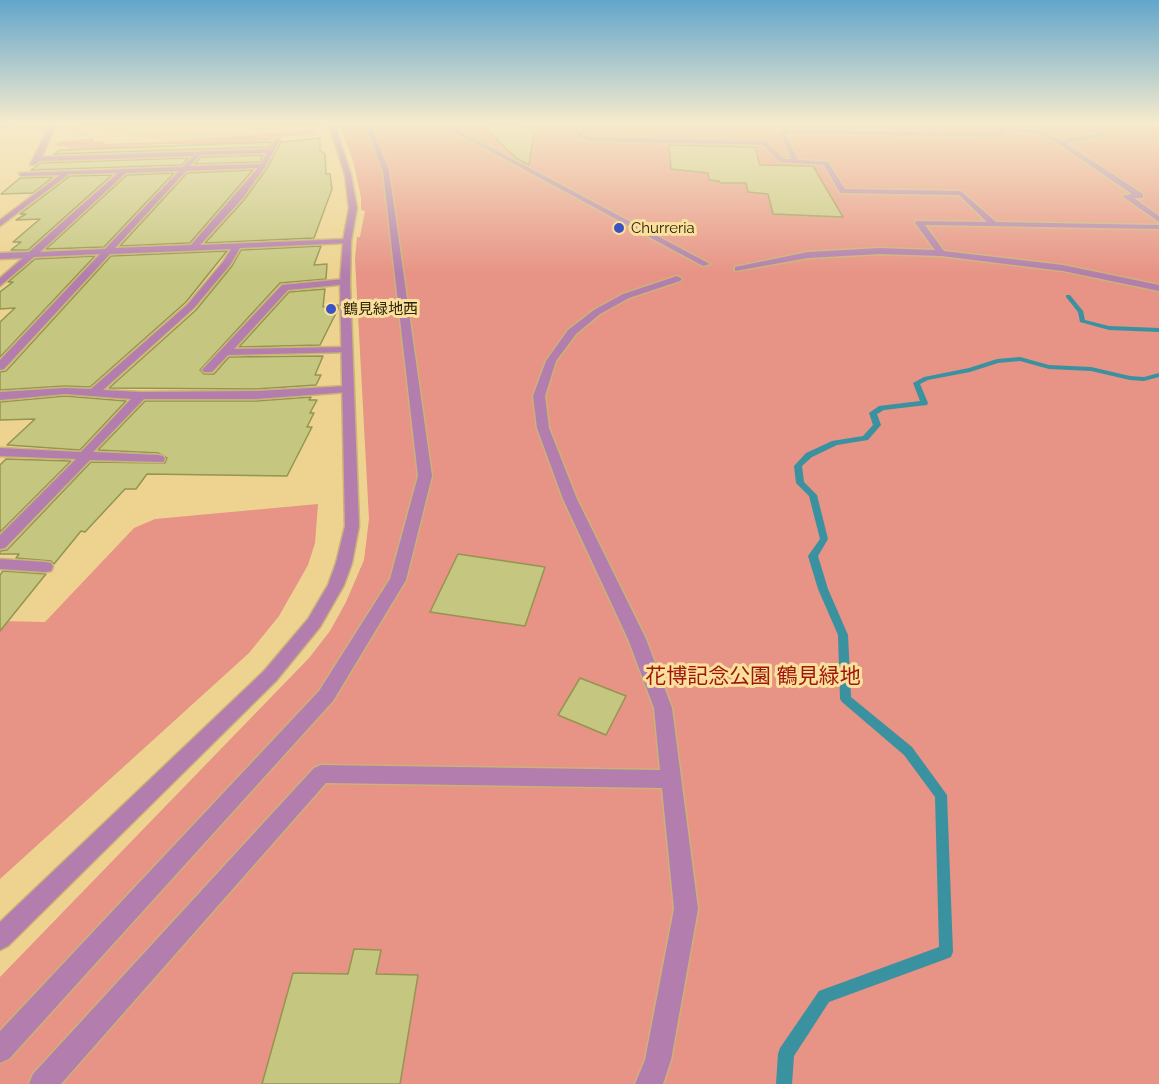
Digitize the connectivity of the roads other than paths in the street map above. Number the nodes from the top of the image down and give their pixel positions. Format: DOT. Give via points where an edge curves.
graph roads {
  1 [pos="23,173"];
  2 [pos="67,173"];
  3 [pos="79,173"];
  4 [pos="122,173"];
  5 [pos="181,173"];
  6 [pos="258,173"];
  7 [pos="347,173"];
  8 [pos="386,173"];
  9 [pos="532,173"];
  10 [pos="832,173"];
  11 [pos="1105,173"];
  12 [pos="1159,220"];
  13 [pos="0,224"];
  14 [pos="994,224"];
  15 [pos="1159,227"];
  16 [pos="347,241"];
  17 [pos="237,246"];
  18 [pos="193,248"];
  19 [pos="107,251"];
  20 [pos="941,253"];
  21 [pos="31,255"];
  22 [pos="0,256"];
  23 [pos="706,264"];
  24 [pos="738,269"];
  25 [pos="677,279"];
  26 [pos="345,282"];
  27 [pos="0,283"];
  28 [pos="1159,288"];
  29 [pos="347,350"];
  30 [pos="226,352"];
  31 [pos="0,367"];
  32 [pos="208,370"];
  33 [pos="348,389"];
  34 [pos="92,394"];
  35 [pos="0,396"];
  36 [pos="141,396"];
  37 [pos="0,452"];
  38 [pos="87,456"];
  39 [pos="158,459"];
  40 [pos="0,544"];
  41 [pos="0,564"];
  42 [pos="45,567"];
  43 [pos="672,779"];
  44 [pos="0,938"];
  45 [pos="0,1050"];
  46 [pos="43,1084"];
  47 [pos="649,1084"];
  1 -- 2 [label="street"];
  2 -- 3 [label="street"];
  2 -- 13 [label="street"];
  4 -- 21 [label="street"];
  5 -- 19 [label="street"];
  6 -- 18 [label="street"];
  7 -- 16 [label="street" via="353,208"];
  8 -- 45 [label="street" via="425,476 398,580 326,696"];
  9 -- 23 [label="street"];
  10 -- 14 [label="street" via="843,191 961,194"];
  11 -- 12 [label="street" via="1140,196 1126,196"];
  14 -- 15 [label="street"];
  14 -- 20 [label="street" via="919,222"];
  16 -- 17 [label="street"];
  16 -- 26 [label="street"];
  17 -- 18 [label="street"];
  17 -- 34 [label="street" via="191,306"];
  18 -- 19 [label="street"];
  19 -- 21 [label="street"];
  19 -- 31 [label="street"];
  20 -- 24 [label="street" via="808,255"];
  20 -- 28 [label="street" via="1063,268"];
  21 -- 22 [label="street"];
  21 -- 27 [label="street"];
  25 -- 43 [label="street" via="626,296 572,332 551,361 539,396 543,428 570,499 637,639 663,708"];
  26 -- 29 [label="street"];
  26 -- 30 [label="street" via="285,287"];
  29 -- 30 [label="street"];
  29 -- 33 [label="street"];
  30 -- 32 [label="street"];
  33 -- 36 [label="street"];
  33 -- 44 [label="street" via="351,534 336,585 315,623 270,676"];
  34 -- 35 [label="street" via="65,391"];
  34 -- 36 [label="street"];
  36 -- 38 [label="street" via="87,450"];
  37 -- 38 [label="street"];
  38 -- 39 [label="street"];
  38 -- 40 [label="street"];
  41 -- 42 [label="street"];
  43 -- 46 [label="street" via="321,774"];
  43 -- 47 [label="street" via="686,909 658,1060"];
}
